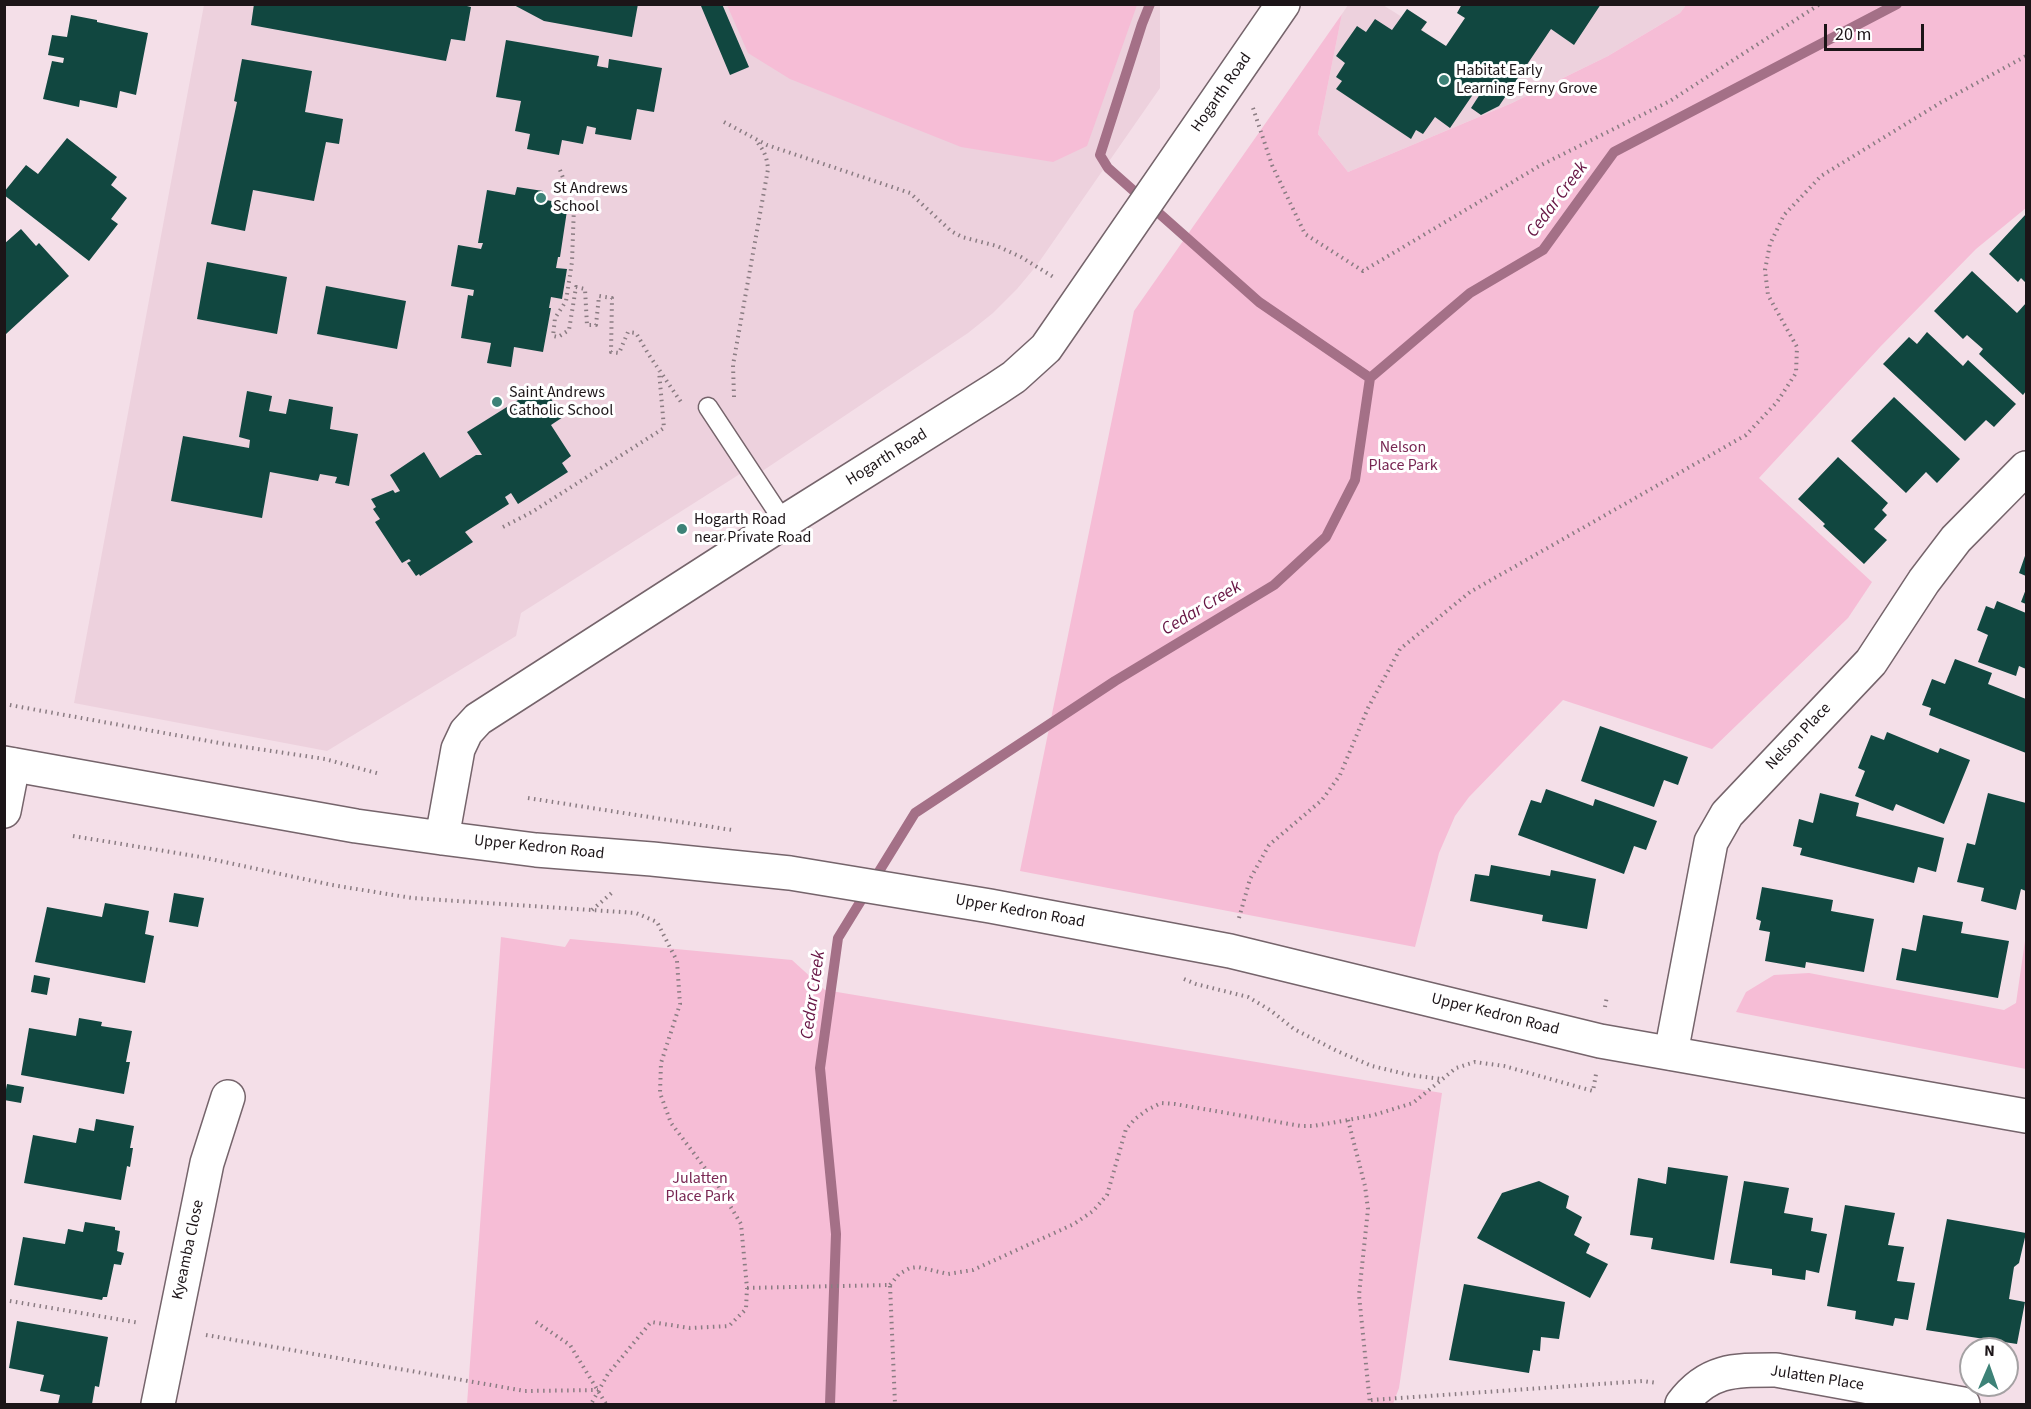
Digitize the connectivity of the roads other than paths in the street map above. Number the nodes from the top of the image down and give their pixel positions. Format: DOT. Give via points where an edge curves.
graph roads {
  1 [pos="1283,4"];
  2 [pos="708,407"];
  3 [pos="2026,468"];
  4 [pos="784,522"];
  5 [pos="9,764"];
  6 [pos="4,811"];
  7 [pos="442,838"];
  8 [pos="1671,1053"];
  9 [pos="228,1097"];
  10 [pos="2026,1116"];
  11 [pos="1687,1397"];
  12 [pos="158,1404"];
  13 [pos="1963,1404"];
  1 -- 4 [label="street, Hogarth Road" via="1046,348 1014,377"];
  2 -- 4 [label="lane"];
  3 -- 8 [label="street, Nelson Place" via="1956,539 1870,662 1727,814 1711,842"];
  4 -- 7 [label="street, Hogarth Road" via="478,719 458,749"];
  5 -- 6 [label="street"];
  5 -- 7 [label="street, Upper Kedron Road"];
  7 -- 8 [label="street, Upper Kedron Road" via="790,873 990,906 1241,954 1600,1041"];
  8 -- 10 [label="street, Upper Kedron Road"];
  9 -- 12 [label="street, Kyeamba Close" via="207,1162"];
  11 -- 13 [label="street, Julatten Place" via="1709,1378 1750,1370 1776,1370"];
}
